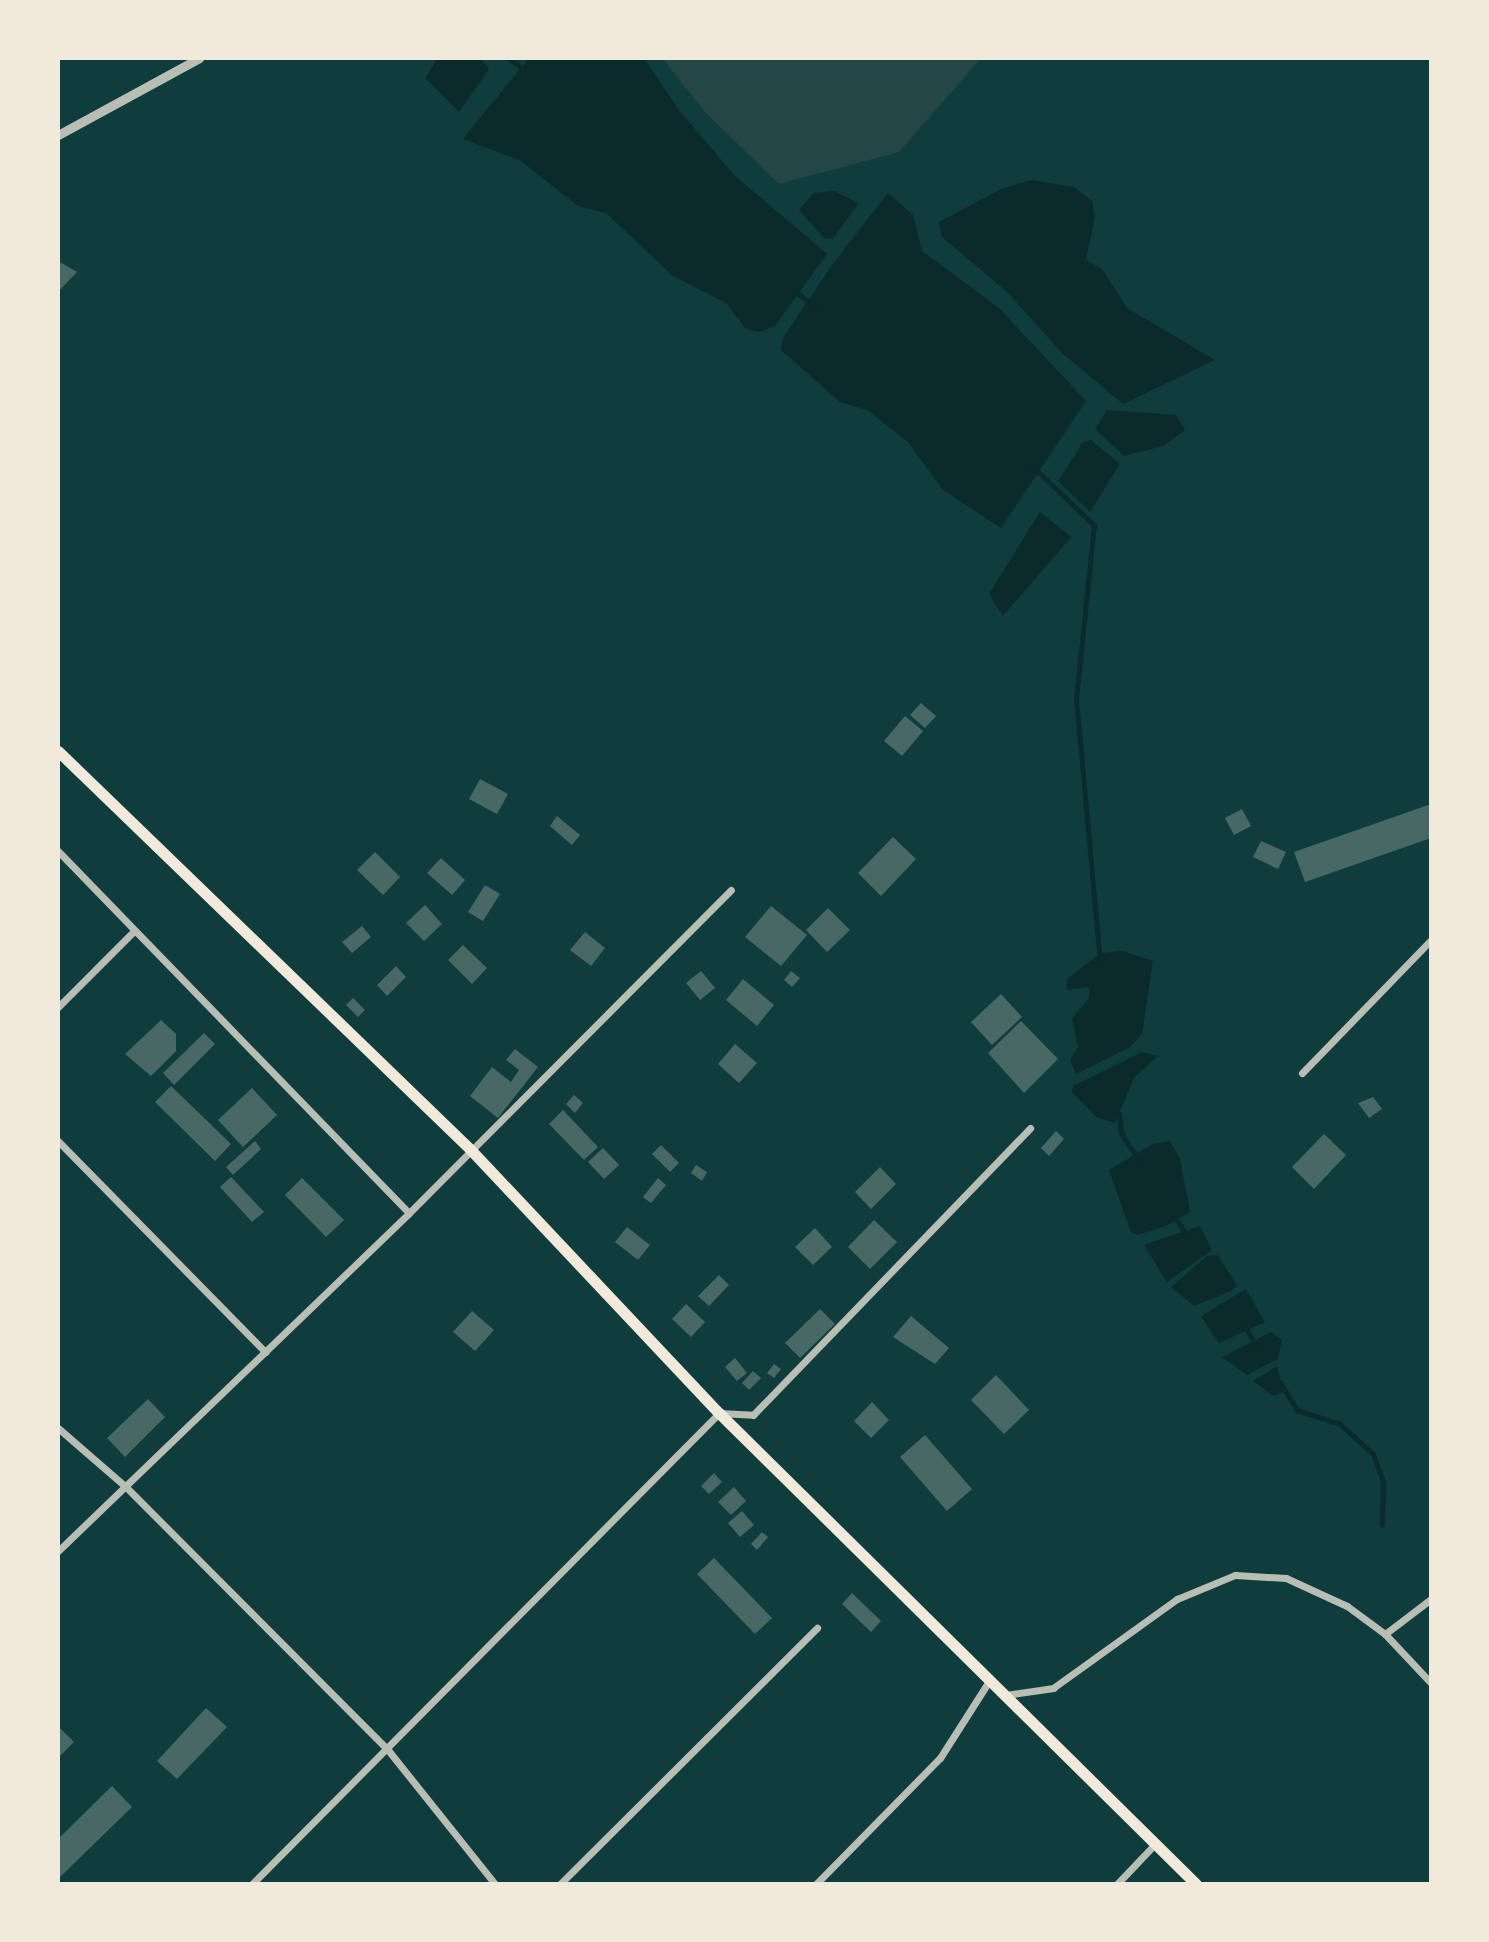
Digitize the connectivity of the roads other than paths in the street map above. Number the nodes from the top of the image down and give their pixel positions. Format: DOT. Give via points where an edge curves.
graph roads {
  1 [pos="199,58"];
  2 [pos="58,135"];
  3 [pos="58,751"];
  4 [pos="58,851"];
  5 [pos="731,890"];
  6 [pos="133,932"];
  7 [pos="1431,940"];
  8 [pos="58,1007"];
  9 [pos="1302,1073"];
  10 [pos="1030,1128"];
  11 [pos="58,1141"];
  12 [pos="470,1149"];
  13 [pos="409,1213"];
  14 [pos="265,1352"];
  15 [pos="719,1413"];
  16 [pos="58,1428"];
  17 [pos="125,1486"];
  18 [pos="58,1551"];
  19 [pos="1431,1599"];
  20 [pos="817,1628"];
  21 [pos="1385,1634"];
  22 [pos="989,1681"];
  23 [pos="1431,1683"];
  24 [pos="1003,1695"];
  25 [pos="388,1750"];
  26 [pos="1155,1844"];
  27 [pos="252,1884"];
  28 [pos="495,1884"];
  29 [pos="560,1884"];
  30 [pos="816,1884"];
  31 [pos="1117,1884"];
  32 [pos="1196,1884"];
  1 -- 2 [label="street"];
  3 -- 12 [label="main road"];
  4 -- 6 [label="street"];
  5 -- 12 [label="street"];
  6 -- 8 [label="street"];
  6 -- 13 [label="street"];
  7 -- 9 [label="street"];
  10 -- 15 [label="street" via="753,1415"];
  11 -- 14 [label="street"];
  12 -- 13 [label="street"];
  12 -- 15 [label="main road"];
  13 -- 14 [label="street"];
  14 -- 17 [label="street"];
  15 -- 22 [label="main road"];
  15 -- 25 [label="street"];
  16 -- 17 [label="street"];
  17 -- 18 [label="street"];
  17 -- 25 [label="street"];
  19 -- 21 [label="street"];
  20 -- 29 [label="street"];
  21 -- 23 [label="street"];
  21 -- 24 [label="street" via="1347,1606 1286,1578 1235,1575 1177,1599 1053,1688"];
  22 -- 24 [label="main road"];
  22 -- 30 [label="street" via="940,1758"];
  24 -- 26 [label="main road"];
  25 -- 27 [label="street"];
  25 -- 28 [label="street"];
  26 -- 31 [label="street"];
  26 -- 32 [label="main road"];
}
